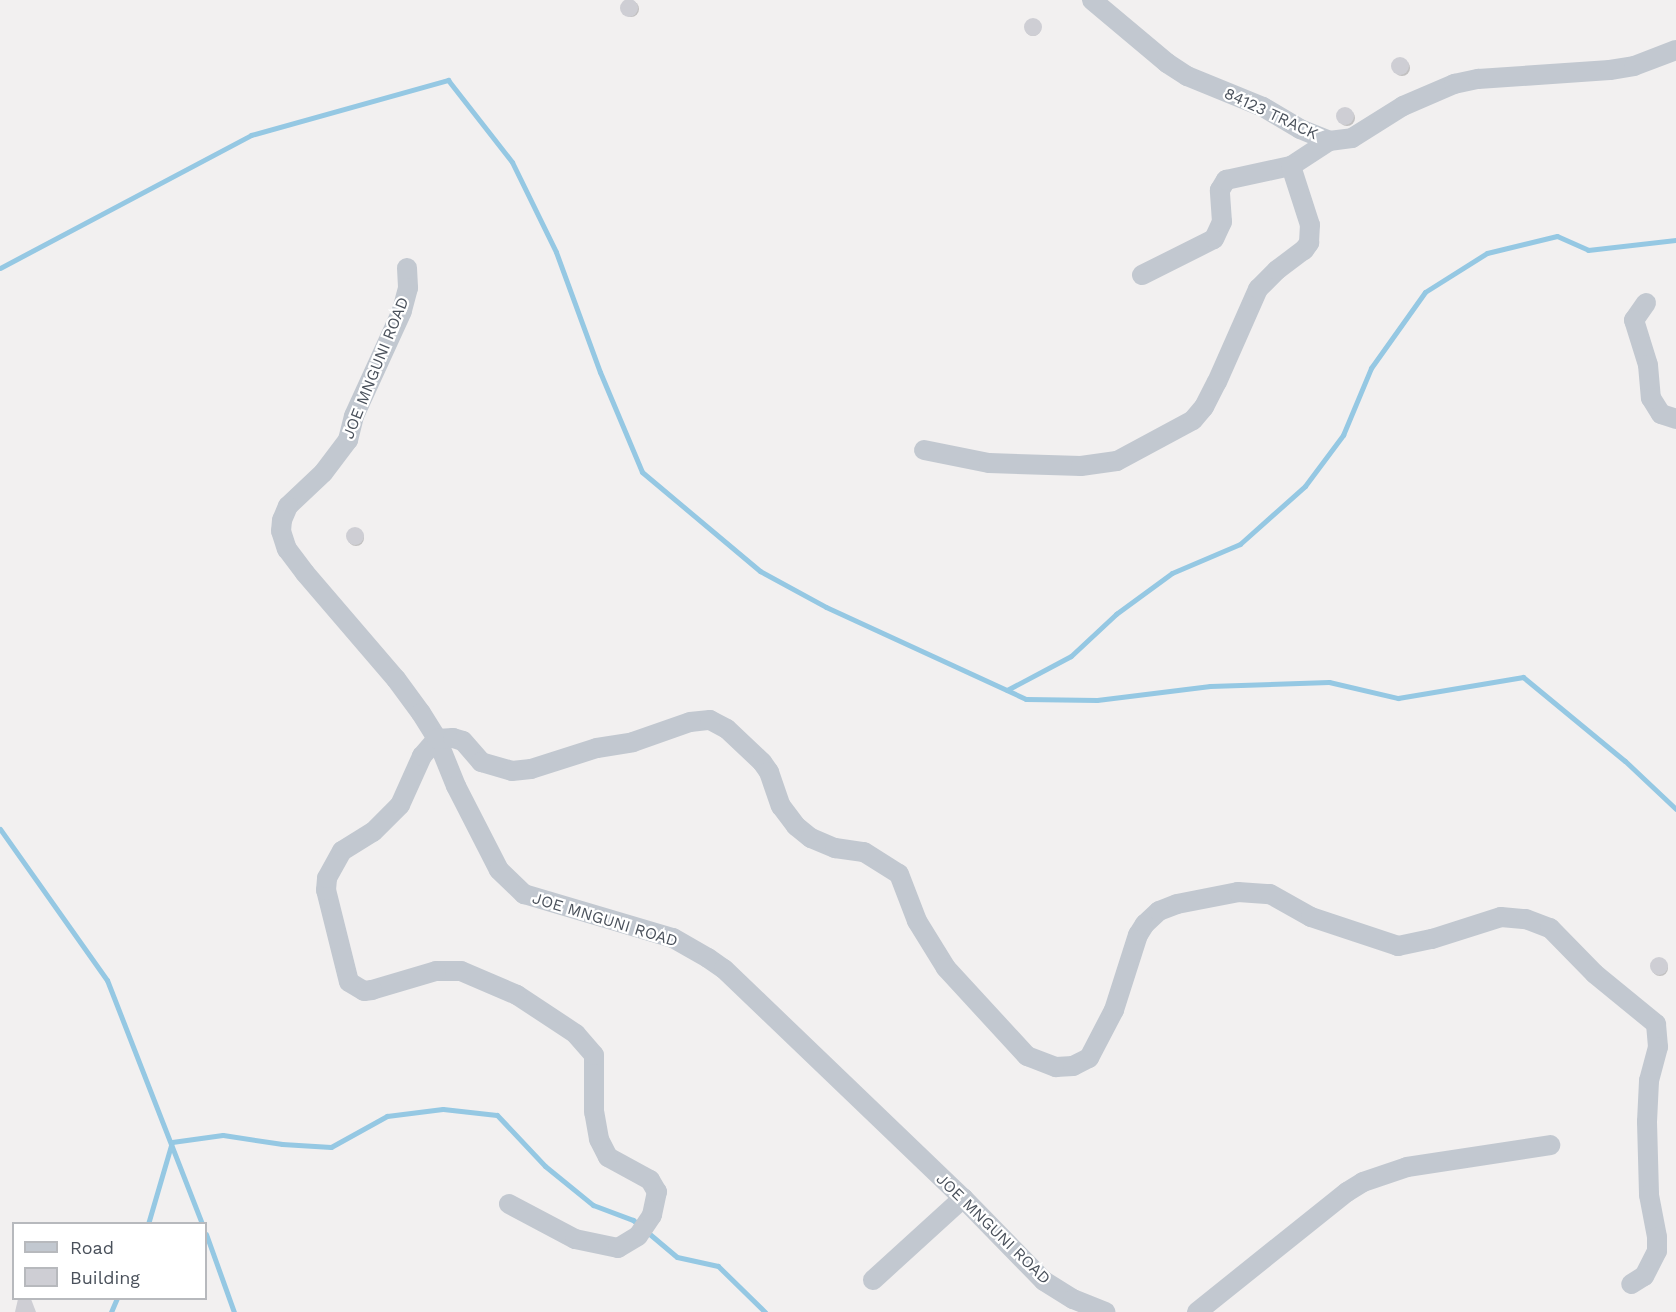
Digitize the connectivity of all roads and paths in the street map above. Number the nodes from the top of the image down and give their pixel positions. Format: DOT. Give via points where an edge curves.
graph roads {
  1 [pos="1092,0"];
  2 [pos="1676,50"];
  3 [pos="1329,141"];
  4 [pos="1291,166"];
  5 [pos="407,268"];
  6 [pos="1142,275"];
  7 [pos="1646,303"];
  8 [pos="1676,419"];
  9 [pos="924,450"];
  10 [pos="437,739"];
  11 [pos="1550,1145"];
  12 [pos="963,1198"];
  13 [pos="509,1204"];
  14 [pos="873,1280"];
  15 [pos="1631,1284"];
  16 [pos="1106,1312"];
  17 [pos="1197,1312"];
  1 -- 3 [label="street, 84123 TRACK" via="1187,76 1263,107"];
  2 -- 3 [label="street, 84123 TRACK" via="1634,66 1610,70 1454,84 1403,106 1352,138"];
  3 -- 4 [label="street"];
  4 -- 6 [label="street" via="1226,180 1220,190 1222,222 1214,239"];
  4 -- 9 [label="street" via="1310,225 1309,243 1258,289 1213,390 1193,420 1117,460 1081,466 989,463"];
  5 -- 10 [label="street, JOE MNGUNI ROAD" via="408,288 402,312 354,416 348,440 323,473 288,506 281,531 287,549 396,679"];
  7 -- 8 [label="street" via="1635,320 1648,365 1651,398 1660,414"];
  10 -- 12 [label="street, JOE MNGUNI ROAD" via="484,844 512,885 536,898 673,938 724,969"];
  10 -- 13 [label="street" via="422,756 400,805 373,832 342,851 327,878 326,890 349,982 364,991 436,970 461,971 517,995 576,1034 594,1055 594,1112 599,1139 608,1157 650,1180 657,1192 652,1215 638,1236 618,1248 575,1239"];
  10 -- 15 [label="street" via="463,741 481,762 512,771 633,742 690,722 719,723 762,762 781,806 796,826 811,838 835,848 864,852 899,874 917,921 946,969 1027,1056 1056,1067 1073,1066 1089,1058 1098,1046 1144,924 1159,910 1177,904 1238,891 1270,894 1311,917 1398,946 1501,917 1539,922 1656,1024 1658,1047 1649,1081 1647,1122 1649,1195 1657,1251 1644,1275"];
  11 -- 17 [label="street" via="1407,1167 1363,1182"];
  12 -- 14 [label="street"];
  12 -- 16 [label="street, JOE MNGUNI ROAD" via="1044,1281 1073,1299"];
}
